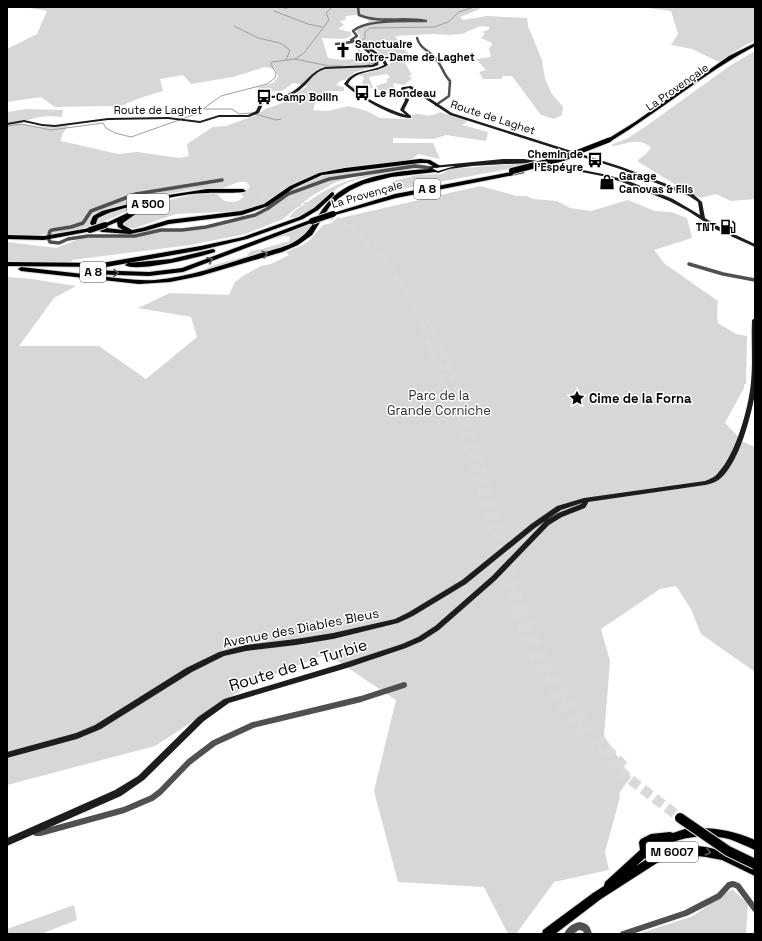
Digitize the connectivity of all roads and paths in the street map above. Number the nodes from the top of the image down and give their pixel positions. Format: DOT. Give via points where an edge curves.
graph roads {
  1 [pos="358,7"];
  2 [pos="417,38"];
  3 [pos="352,42"];
  4 [pos="755,43"];
  5 [pos="336,44"];
  6 [pos="362,44"];
  7 [pos="755,48"];
  8 [pos="436,105"];
  9 [pos="7,124"];
  10 [pos="611,141"];
  11 [pos="435,168"];
  12 [pos="222,180"];
  13 [pos="195,192"];
  14 [pos="696,209"];
  15 [pos="138,210"];
  16 [pos="248,212"];
  17 [pos="333,212"];
  18 [pos="703,219"];
  19 [pos="104,225"];
  20 [pos="49,235"];
  21 [pos="7,236"];
  22 [pos="49,240"];
  23 [pos="755,246"];
  24 [pos="7,264"];
  25 [pos="689,264"];
  26 [pos="102,265"];
  27 [pos="7,268"];
  28 [pos="21,269"];
  29 [pos="755,280"];
  30 [pos="755,320"];
  31 [pos="584,500"];
  32 [pos="404,685"];
  33 [pos="7,755"];
  34 [pos="34,830"];
  35 [pos="7,842"];
  36 [pos="755,846"];
  37 [pos="645,852"];
  38 [pos="664,855"];
  39 [pos="755,859"];
  40 [pos="755,864"];
  41 [pos="755,871"];
  42 [pos="597,896"];
  43 [pos="755,909"];
  44 [pos="547,934"];
  45 [pos="568,934"];
  46 [pos="588,934"];
  47 [pos="623,934"];
  1 -- 3 [label="street" via="358,15 365,18 426,20 383,22 357,27 354,31 357,36 351,40"];
  2 -- 8 [label="street" via="421,47 436,58 442,73 450,80 449,96"];
  3 -- 5 [label="street"];
  3 -- 6 [label="street"];
  4 -- 10 [label="highway, La Provençale / A 8"];
  6 -- 8 [label="main road, Route de Laghet" via="383,59 386,65 356,74 347,81 347,86 405,118 410,117 402,111 407,100 403,89 405,87 410,87"];
  6 -- 9 [label="main road, Route de Laghet" via="378,60 377,64 318,70 302,87 291,94 263,99 256,114 217,117 200,122 114,119 55,126 24,121"];
  7 -- 10 [label="highway, La Provençale / A 8" via="738,57 642,124"];
  8 -- 14 [label="main road, Route de Laghet" via="451,114 567,150 674,188 695,198 701,204"];
  10 -- 17 [label="highway, La Provençale / A 8, bridge" via="563,158 512,171 399,192"];
  10 -- 17 [label="highway, La Provençale / A 8, bridge" via="576,157 522,172 403,194"];
  11 -- 14 [label="main road" via="498,162 538,162 614,177"];
  11 -- 16 [label="highway" via="416,161 321,174 292,187 266,205"];
  11 -- 22 [label="street" via="417,166 333,178 288,194 255,215 192,229 161,230 135,236 88,236 56,243"];
  11 -- 26 [label="highway" via="369,178 349,184 337,190 316,209 301,218 245,238"];
  28 -- 11 [label="highway, one-way" via="139,282 194,275 297,244 310,233 336,197 352,187 386,177"];
  12 -- 20 [label="street" via="125,197 91,211 84,223 52,230"];
  13 -- 15 [label="highway, A 500" via="221,190 243,192 188,194"];
  13 -- 16 [label="highway" via="170,195 104,212 95,218 93,223 96,228 102,230 130,232 168,222"];
  13 -- 19 [label="highway, A 500" via="152,202"];
  14 -- 18 [label="main road"];
  14 -- 18 [label="main road" via="695,213"];
  15 -- 16 [label="highway" via="122,220 120,226 133,230 178,217"];
  15 -- 19 [label="highway, A 500"];
  17 -- 26 [label="highway, La Provençale / A 8" via="183,259 147,265"];
  28 -- 17 [label="highway, La Provençale / A 8, one-way, bridge" via="144,274 183,270"];
  18 -- 23 [label="main road"];
  19 -- 21 [label="highway, A 500, bridge" via="62,236"];
  24 -- 26 [label="highway, La Provençale / A 8"];
  25 -- 29 [label="street"];
  27 -- 28 [label="highway, La Provençale / A 8"];
  30 -- 31 [label="main road, Avenue des Diables Bleus" via="754,382 737,445 721,474 705,483"];
  31 -- 33 [label="main road, Avenue des Diables Bleus" via="559,508 464,582 396,621 333,636 246,648 222,654 189,670 98,727 77,736"];
  31 -- 34 [label="main road, Route de La Turbie" via="583,506 547,523 494,578 437,628 420,639 376,656 227,701 201,719 141,778 118,793"];
  32 -- 34 [label="street" via="354,701 253,725 214,743 189,762 160,792 139,804 40,833"];
  34 -- 35 [label="main road, Route de La Turbie"];
  36 -- 37 [label="main road, M 6007" via="737,837 716,832 695,832 647,839 643,845"];
  37 -- 38 [label="main road, M 6007" via="651,855"];
  37 -- 42 [label="main road, M 6007"];
  38 -- 41 [label="main road, M 6007, one-way" via="684,851 706,852 723,856"];
  38 -- 42 [label="main road, M 6007"];
  39 -- 40 [label="highway, bridge" via="682,816 728,851"];
  42 -- 44 [label="main road, M 6007"];
  43 -- 47 [label="street" via="738,886 733,884 719,896 686,914"];
  45 -- 46 [label="street" via="575,926 580,925 587,929"];
}
